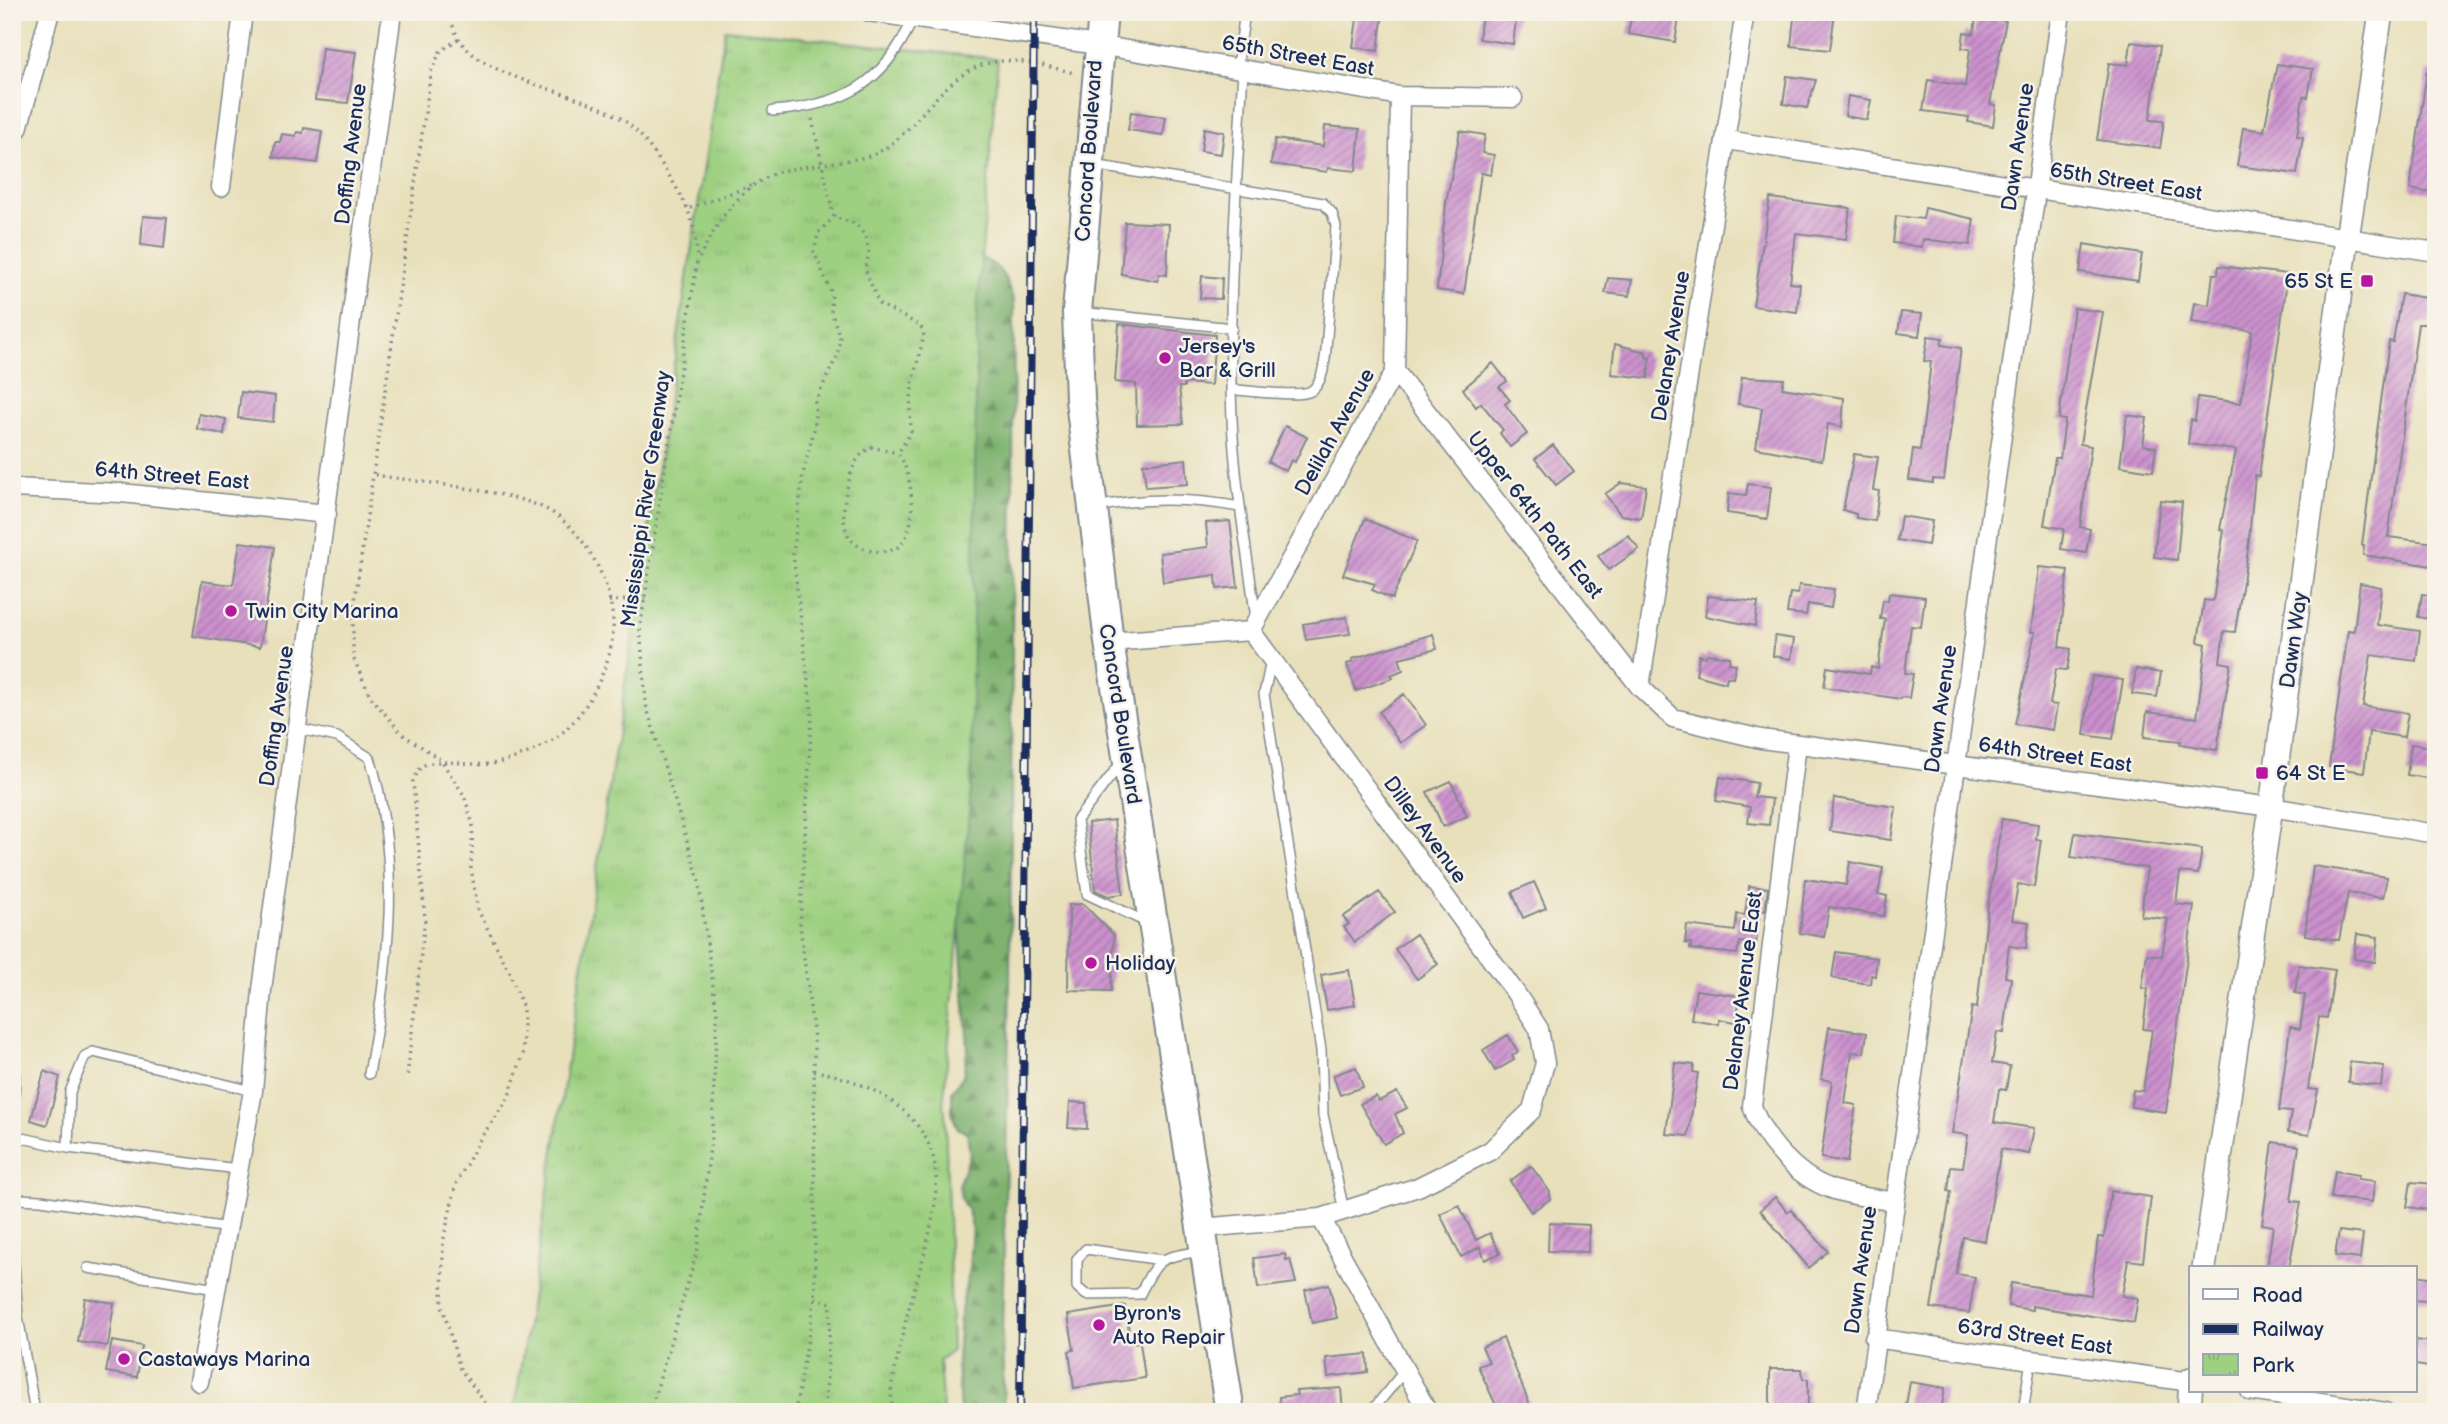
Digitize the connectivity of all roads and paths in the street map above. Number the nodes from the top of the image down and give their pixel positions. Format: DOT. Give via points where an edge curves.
graph roads {
  1 [pos="50,12"];
  2 [pos="243,12"];
  3 [pos="392,12"];
  4 [pos="448,12"];
  5 [pos="869,12"];
  6 [pos="1103,12"];
  7 [pos="1230,12"];
  8 [pos="1745,12"];
  9 [pos="2061,12"];
  10 [pos="2381,12"];
  11 [pos="1245,13"];
  12 [pos="913,19"];
  13 [pos="458,39"];
  14 [pos="1088,43"];
  15 [pos="1240,69"];
  16 [pos="1400,96"];
  17 [pos="1513,98"];
  18 [pos="809,107"];
  19 [pos="773,111"];
  20 [pos="12,135"];
  21 [pos="1727,140"];
  22 [pos="822,164"];
  23 [pos="1088,164"];
  24 [pos="762,183"];
  25 [pos="221,187"];
  26 [pos="1238,189"];
  27 [pos="2035,191"];
  28 [pos="690,208"];
  29 [pos="834,217"];
  30 [pos="2347,239"];
  31 [pos="2436,252"];
  32 [pos="697,263"];
  33 [pos="1077,312"];
  34 [pos="1232,328"];
  35 [pos="1395,371"];
  36 [pos="1232,390"];
  37 [pos="898,453"];
  38 [pos="375,475"];
  39 [pos="12,488"];
  40 [pos="1240,507"];
  41 [pos="1093,508"];
  42 [pos="327,514"];
  43 [pos="645,599"];
  44 [pos="609,601"];
  45 [pos="1254,626"];
  46 [pos="1109,642"];
  47 [pos="1272,659"];
  48 [pos="1640,687"];
  49 [pos="299,729"];
  50 [pos="1797,744"];
  51 [pos="1126,756"];
  52 [pos="440,759"];
  53 [pos="1957,764"];
  54 [pos="2272,807"];
  55 [pos="2436,834"];
  56 [pos="1152,925"];
  57 [pos="814,1071"];
  58 [pos="15,1074"];
  59 [pos="369,1074"];
  60 [pos="407,1076"];
  61 [pos="253,1091"];
  62 [pos="68,1148"];
  63 [pos="239,1169"];
  64 [pos="1893,1202"];
  65 [pos="1344,1211"];
  66 [pos="12,1212"];
  67 [pos="1321,1218"];
  68 [pos="228,1228"];
  69 [pos="12,1238"];
  70 [pos="1202,1239"];
  71 [pos="1162,1260"];
  72 [pos="2204,1266"];
  73 [pos="88,1268"];
  74 [pos="216,1289"];
  75 [pos="815,1298"];
  76 [pos="1874,1338"];
  77 [pos="2031,1360"];
  78 [pos="1405,1370"];
  79 [pos="2189,1381"];
  80 [pos="199,1382"];
  81 [pos="2190,1392"];
  82 [pos="2256,1392"];
  83 [pos="36,1412"];
  84 [pos="492,1412"];
  85 [pos="650,1412"];
  86 [pos="796,1412"];
  87 [pos="825,1412"];
  88 [pos="892,1412"];
  89 [pos="1230,1412"];
  90 [pos="1371,1412"];
  91 [pos="1429,1412"];
  92 [pos="1866,1412"];
  93 [pos="2023,1412"];
  94 [pos="2189,1412"];
  95 [pos="2385,1412"];
  1 -- 20 [label="street" via="18,129"];
  2 -- 25 [label="street"];
  3 -- 42 [label="street, Doffing Avenue"];
  4 -- 13 [label="path"];
  5 -- 12 [label="street, 65th Street East"];
  6 -- 14 [label="main road, Concord Boulevard"];
  7 -- 11 [label="lane"];
  8 -- 21 [label="street, Delaney Avenue"];
  9 -- 27 [label="street, Dawn Avenue"];
  10 -- 30 [label="street, Dawn Way"];
  11 -- 15 [label="lane"];
  12 -- 14 [label="street, 65th Street East"];
  12 -- 18 [label="lane" via="901,46 873,79 850,93"];
  13 -- 28 [label="path" via="507,74 593,104 624,120 660,161"];
  13 -- 38 [label="path" via="440,52 431,72"];
  14 -- 15 [label="street, 65th Street East"];
  14 -- 22 [label="path, Mississippi River Greenway" via="1074,73 998,59 957,79 904,134 874,154"];
  14 -- 23 [label="main road, Concord Boulevard"];
  15 -- 16 [label="street, 65th Street East"];
  15 -- 26 [label="lane"];
  16 -- 17 [label="street, 65th Street East"];
  16 -- 35 [label="street, Delilah Avenue"];
  18 -- 19 [label="lane"];
  18 -- 22 [label="path"];
  21 -- 27 [label="street, 65th Street East"];
  21 -- 48 [label="street, Delaney Avenue"];
  22 -- 24 [label="path, Mississippi River Greenway" via="775,174"];
  22 -- 29 [label="path"];
  23 -- 26 [label="lane"];
  23 -- 33 [label="main road, Concord Boulevard"];
  24 -- 28 [label="path"];
  24 -- 32 [label="path, Mississippi River Greenway" via="739,197 710,234"];
  26 -- 34 [label="lane"];
  26 -- 36 [label="lane" via="1324,203 1336,226 1324,366 1316,385 1303,394"];
  27 -- 30 [label="street, 65th Street East"];
  27 -- 53 [label="street, Dawn Avenue"];
  28 -- 32 [label="path"];
  29 -- 37 [label="path" via="856,224 866,237 869,254 865,269 878,304 921,326 924,336 913,379 911,432"];
  29 -- 57 [label="path" via="818,233 814,252 832,293 831,311 840,338 837,356 815,402 793,565 812,714 800,925"];
  30 -- 31 [label="street, 65th Street East"];
  30 -- 54 [label="street, Dawn Way"];
  32 -- 43 [label="path, Mississippi River Greenway"];
  33 -- 34 [label="lane"];
  33 -- 41 [label="main road, Concord Boulevard" via="1080,400"];
  34 -- 36 [label="lane"];
  35 -- 45 [label="street, Delilah Avenue"];
  35 -- 48 [label="street, Upper 64th Path East"];
  36 -- 40 [label="lane"];
  37 -- 37 [label="path" via="910,478 911,522 904,538 895,549 881,552 855,546 843,520 858,455 871,447"];
  38 -- 44 [label="path" via="539,505 571,526 595,556"];
  38 -- 52 [label="path" via="353,614 353,657 370,696 402,734"];
  39 -- 42 [label="street, 64th Street East" via="121,493"];
  40 -- 41 [label="lane" via="1167,499"];
  40 -- 45 [label="lane"];
  41 -- 46 [label="main road, Concord Boulevard"];
  42 -- 49 [label="street, Doffing Avenue"];
  43 -- 44 [label="path"];
  43 -- 85 [label="path, Mississippi River Greenway" via="640,628 646,705 698,877 717,1014 712,1129 698,1248"];
  44 -- 52 [label="path" via="613,639 602,674 580,714 551,741 518,758 476,765"];
  45 -- 46 [label="street"];
  45 -- 47 [label="street, Dilley Avenue"];
  46 -- 51 [label="main road, Concord Boulevard"];
  47 -- 65 [label="lane" via="1264,694 1321,1050 1323,1115"];
  47 -- 65 [label="street, Dilley Avenue" via="1515,992 1539,1029 1545,1063 1532,1110 1490,1151 1418,1187"];
  48 -- 50 [label="street, 64th Street East" via="1673,718"];
  49 -- 59 [label="lane" via="337,737 370,758 382,796 392,886 387,971"];
  49 -- 61 [label="street, Doffing Avenue" via="262,990"];
  50 -- 53 [label="street, 64th Street East"];
  50 -- 64 [label="street, Delaney Avenue East" via="1752,1106 1767,1136 1813,1181"];
  51 -- 56 [label="main road, Concord Boulevard"];
  51 -- 56 [label="lane" via="1077,820 1087,894"];
  52 -- 60 [label="path" via="421,766 413,781 425,919"];
  52 -- 84 [label="path" via="464,795 473,825 471,868 478,909 523,1008 523,1054 508,1099 456,1184 443,1242 442,1305 460,1369"];
  53 -- 54 [label="street, 64th Street East"];
  53 -- 64 [label="street, Dawn Avenue"];
  54 -- 55 [label="street, 64th Street East"];
  54 -- 72 [label="street, Dawn Way"];
  56 -- 70 [label="main road, Concord Boulevard"];
  57 -- 75 [label="path"];
  57 -- 88 [label="path" via="867,1086 906,1111 925,1135 937,1176 933,1216 891,1388"];
  58 -- 62 [label="lane" via="13,1123 18,1137"];
  61 -- 62 [label="lane" via="93,1052 85,1056 70,1092"];
  61 -- 63 [label="street, Doffing Avenue"];
  62 -- 63 [label="lane"];
  63 -- 68 [label="street, Doffing Avenue"];
  64 -- 76 [label="street, Dawn Avenue"];
  65 -- 67 [label="street"];
  66 -- 68 [label="lane" via="17,1199 41,1200"];
  67 -- 70 [label="street"];
  67 -- 78 [label="street"];
  68 -- 74 [label="street, Doffing Avenue"];
  69 -- 83 [label="lane" via="18,1317"];
  70 -- 71 [label="lane"];
  70 -- 89 [label="main road, Concord Boulevard"];
  71 -- 71 [label="lane" via="1140,1294 1086,1295 1077,1287 1077,1259 1086,1249"];
  73 -- 74 [label="lane"];
  74 -- 80 [label="street, Doffing Avenue"];
  75 -- 86 [label="path"];
  75 -- 87 [label="path" via="831,1303"];
  76 -- 77 [label="street, 63rd Street East"];
  76 -- 92 [label="street, Dawn Avenue"];
  77 -- 79 [label="street, 63rd Street East"];
  77 -- 93 [label="lane"];
  78 -- 90 [label="lane"];
  78 -- 91 [label="street"];
  81 -- 94 [label="street"];
  82 -- 95 [label="street"];
}
